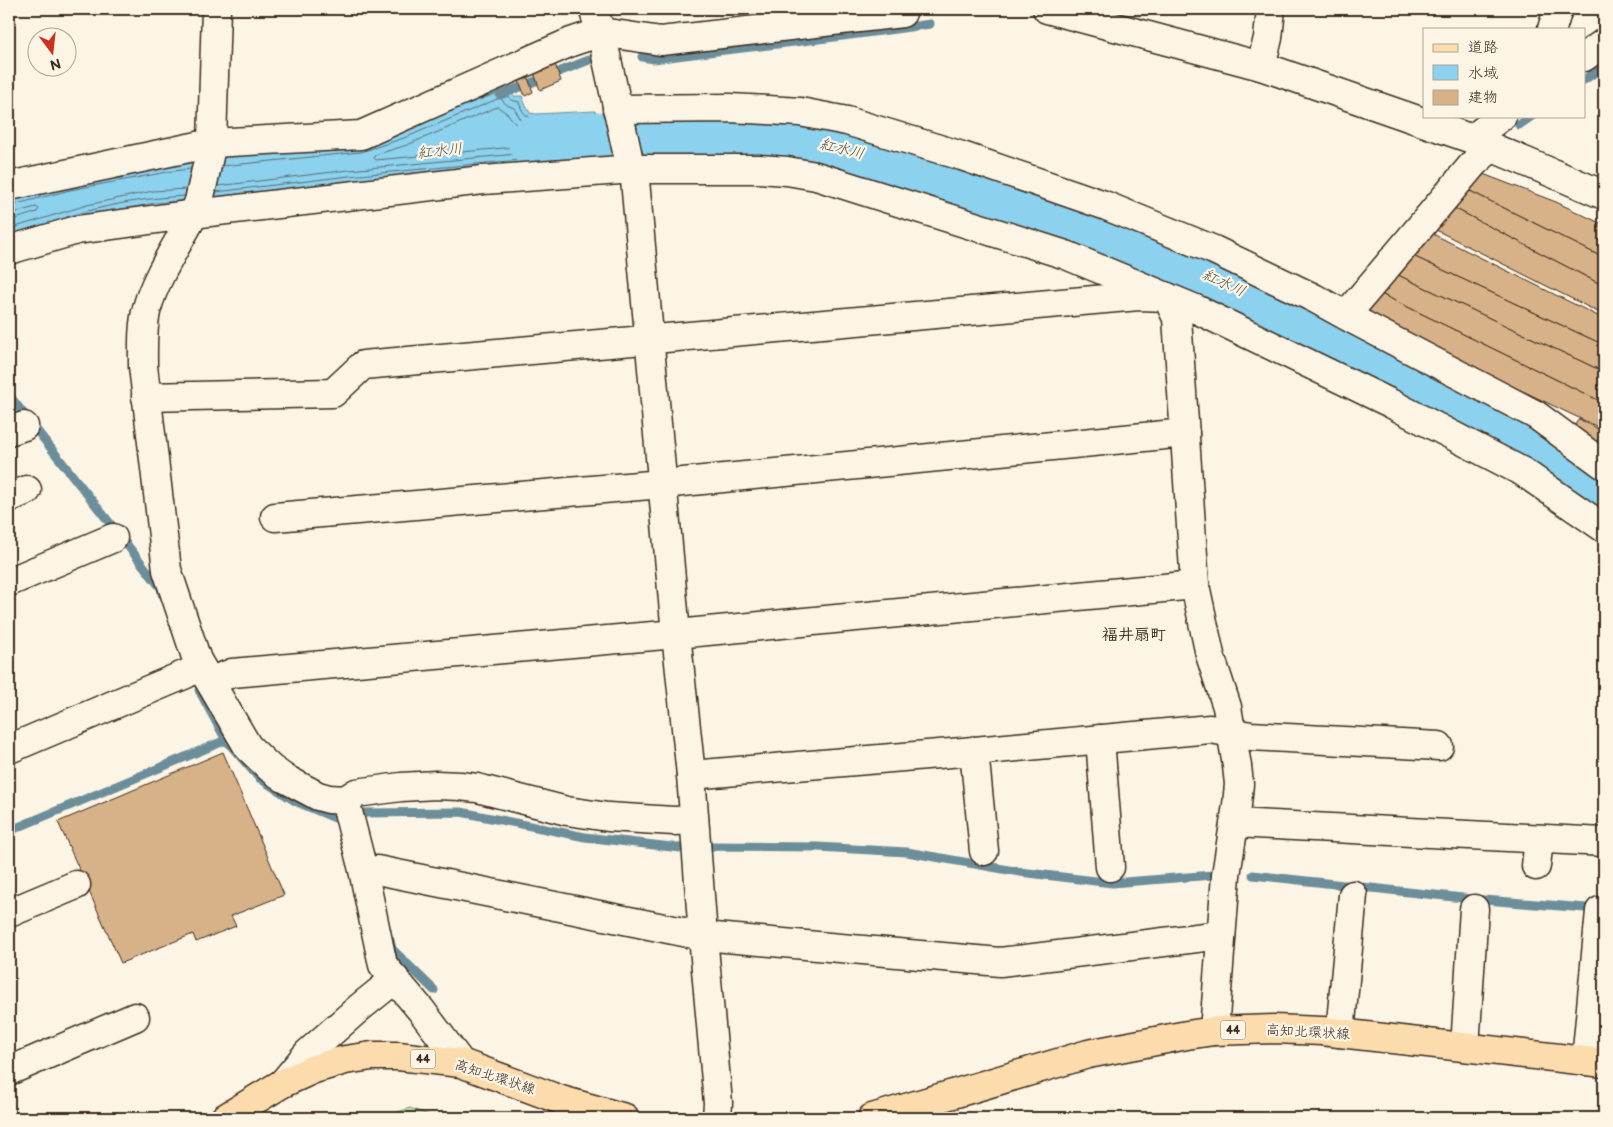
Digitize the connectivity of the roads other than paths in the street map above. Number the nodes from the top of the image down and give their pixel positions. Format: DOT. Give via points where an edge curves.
graph roads {
  1 [pos="216,9"];
  2 [pos="903,9"];
  3 [pos="1271,9"];
  4 [pos="1558,9"];
  5 [pos="1061,11"];
  6 [pos="597,20"];
  7 [pos="1552,28"];
  8 [pos="1604,43"];
  9 [pos="1586,56"];
  10 [pos="1261,66"];
  11 [pos="618,111"];
  12 [pos="1501,118"];
  13 [pos="1482,144"];
  14 [pos="210,149"];
  15 [pos="631,165"];
  16 [pos="9,186"];
  17 [pos="1604,195"];
  18 [pos="196,208"];
  19 [pos="9,250"];
  20 [pos="1167,297"];
  21 [pos="1346,315"];
  22 [pos="649,340"];
  23 [pos="146,397"];
  24 [pos="1185,433"];
  25 [pos="1604,465"];
  26 [pos="662,484"];
  27 [pos="275,517"];
  28 [pos="1604,528"];
  29 [pos="113,538"];
  30 [pos="9,582"];
  31 [pos="1195,585"];
  32 [pos="676,634"];
  33 [pos="198,677"];
  34 [pos="1232,732"];
  35 [pos="1100,740"];
  36 [pos="1439,746"];
  37 [pos="9,750"];
  38 [pos="974,751"];
  39 [pos="691,775"];
  40 [pos="345,800"];
  41 [pos="1234,823"];
  42 [pos="695,836"];
  43 [pos="1539,839"];
  44 [pos="1604,842"];
  45 [pos="984,852"];
  46 [pos="1536,866"];
  47 [pos="1110,867"];
  48 [pos="377,870"];
  49 [pos="76,885"];
  50 [pos="1353,895"];
  51 [pos="1474,909"];
  52 [pos="1600,911"];
  53 [pos="9,913"];
  54 [pos="1221,935"];
  55 [pos="703,936"];
  56 [pos="394,979"];
  57 [pos="135,1017"];
  58 [pos="1214,1031"];
  59 [pos="1340,1033"];
  60 [pos="1465,1047"];
  61 [pos="1595,1062"];
  62 [pos="461,1063"];
  63 [pos="9,1071"];
  64 [pos="283,1084"];
  65 [pos="225,1118"];
  66 [pos="626,1118"];
  67 [pos="717,1118"];
  68 [pos="872,1118"];
  1 -- 14 [label="street"];
  2 -- 6 [label="street" via="902,13 661,41"];
  3 -- 10 [label="street"];
  4 -- 7 [label="street"];
  5 -- 10 [label="street"];
  6 -- 11 [label="street"];
  6 -- 14 [label="street" via="570,42 361,135"];
  8 -- 9 [label="street"];
  10 -- 13 [label="street"];
  11 -- 15 [label="street"];
  11 -- 21 [label="street" via="730,108 800,112 847,121 970,158 1104,205 1214,250"];
  12 -- 13 [label="street"];
  13 -- 17 [label="street"];
  13 -- 21 [label="street" via="1474,163"];
  14 -- 16 [label="street"];
  14 -- 18 [label="street"];
  15 -- 18 [label="street"];
  15 -- 20 [label="street" via="758,169 816,176 1066,256"];
  15 -- 22 [label="street"];
  18 -- 19 [label="street" via="77,230"];
  18 -- 23 [label="street" via="153,290 146,310 143,341"];
  20 -- 22 [label="street" via="1139,296"];
  20 -- 24 [label="street" via="1177,318"];
  20 -- 28 [label="street" via="1390,403 1522,472"];
  21 -- 25 [label="street" via="1536,415"];
  22 -- 23 [label="street" via="363,365 333,393"];
  22 -- 26 [label="street"];
  23 -- 33 [label="street" via="167,570 197,660"];
  24 -- 26 [label="street"];
  24 -- 31 [label="street"];
  26 -- 27 [label="street"];
  26 -- 32 [label="street"];
  29 -- 30 [label="street"];
  31 -- 32 [label="street"];
  31 -- 34 [label="street" via="1210,655"];
  32 -- 33 [label="street"];
  32 -- 39 [label="street"];
  33 -- 37 [label="street"];
  33 -- 40 [label="street" via="248,747 270,768 318,796"];
  34 -- 35 [label="street" via="1210,729"];
  34 -- 36 [label="street" via="1251,736"];
  34 -- 41 [label="street" via="1239,784"];
  35 -- 38 [label="street"];
  35 -- 47 [label="street"];
  38 -- 39 [label="street"];
  38 -- 45 [label="street"];
  39 -- 42 [label="street"];
  40 -- 42 [label="street" via="356,793 401,786 460,786 567,811 674,821"];
  40 -- 56 [label="street" via="363,870 380,960"];
  41 -- 43 [label="street"];
  41 -- 54 [label="street"];
  42 -- 55 [label="street"];
  43 -- 44 [label="street"];
  43 -- 46 [label="street"];
  48 -- 55 [label="street"];
  49 -- 53 [label="street"];
  50 -- 59 [label="street"];
  51 -- 60 [label="street"];
  52 -- 61 [label="street"];
  54 -- 55 [label="street" via="1000,962"];
  54 -- 58 [label="street"];
  55 -- 67 [label="street"];
  56 -- 62 [label="street"];
  56 -- 64 [label="street" via="308,1053"];
  57 -- 63 [label="street"];
  58 -- 59 [label="main road, 高知北環状線 / 44" via="1274,1029"];
  58 -- 68 [label="main road, 高知北環状線 / 44" via="1088,1054"];
  59 -- 60 [label="main road, 高知北環状線 / 44"];
  60 -- 61 [label="main road, 高知北環状線 / 44"];
  62 -- 64 [label="main road, 高知北環状線 / 44" via="372,1056 314,1069"];
  62 -- 66 [label="main road, 高知北環状線 / 44" via="562,1100"];
  64 -- 65 [label="main road, 高知北環状線 / 44"];
}
